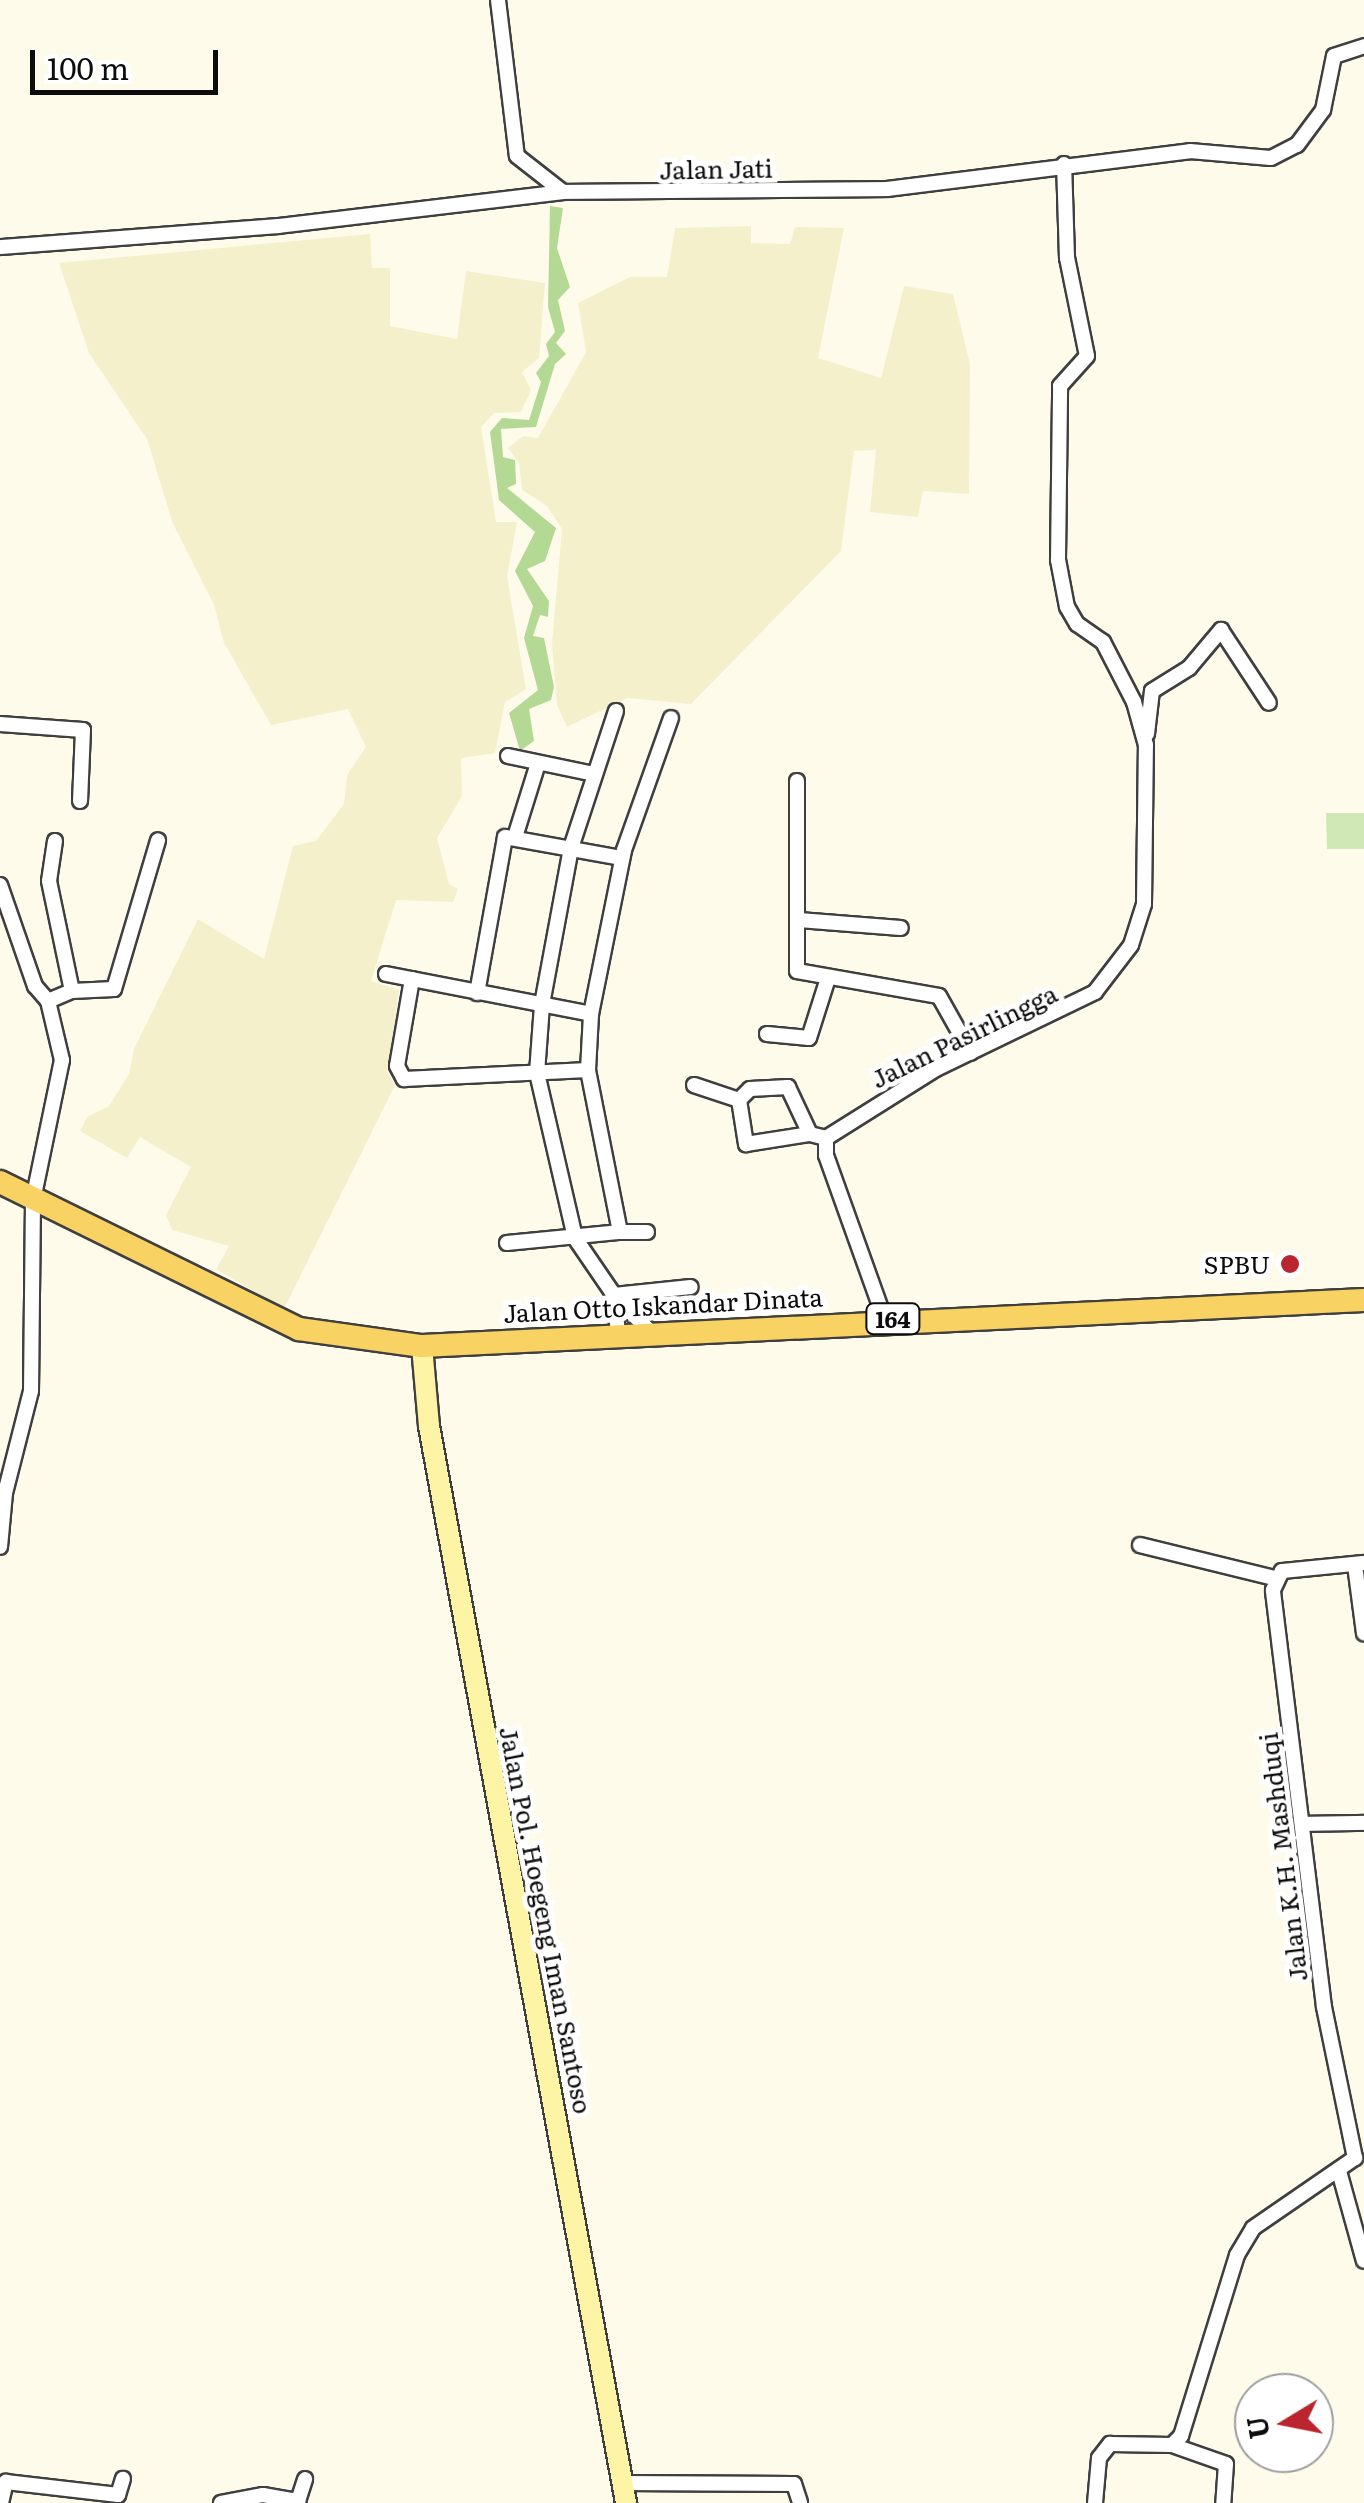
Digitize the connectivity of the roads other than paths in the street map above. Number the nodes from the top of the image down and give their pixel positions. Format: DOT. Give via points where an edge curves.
graph roads {
  1 [pos="498,0"];
  2 [pos="1364,46"];
  3 [pos="1064,164"];
  4 [pos="558,193"];
  5 [pos="0,247"];
  6 [pos="1269,703"];
  7 [pos="616,711"];
  8 [pos="671,718"];
  9 [pos="0,724"];
  10 [pos="1146,745"];
  11 [pos="508,756"];
  12 [pos="538,762"];
  13 [pos="594,774"];
  14 [pos="796,781"];
  15 [pos="80,801"];
  16 [pos="514,837"];
  17 [pos="158,840"];
  18 [pos="55,841"];
  19 [pos="571,848"];
  20 [pos="622,858"];
  21 [pos="0,885"];
  22 [pos="799,920"];
  23 [pos="901,928"];
  24 [pos="386,974"];
  25 [pos="828,978"];
  26 [pos="412,979"];
  27 [pos="72,991"];
  28 [pos="477,993"];
  29 [pos="48,1001"];
  30 [pos="542,1005"];
  31 [pos="591,1014"];
  32 [pos="768,1034"];
  33 [pos="972,1053"];
  34 [pos="588,1070"];
  35 [pos="536,1073"];
  36 [pos="694,1085"];
  37 [pos="739,1100"];
  38 [pos="810,1134"];
  39 [pos="826,1138"];
  40 [pos="0,1182"];
  41 [pos="32,1200"];
  42 [pos="620,1232"];
  43 [pos="647,1232"];
  44 [pos="575,1238"];
  45 [pos="507,1243"];
  46 [pos="691,1287"];
  47 [pos="614,1296"];
  48 [pos="1364,1300"];
  49 [pos="886,1320"];
  50 [pos="650,1332"];
  51 [pos="618,1334"];
  52 [pos="422,1346"];
  53 [pos="1140,1545"];
  54 [pos="0,1548"];
  55 [pos="1360,1564"];
  56 [pos="1274,1578"];
  57 [pos="1364,1633"];
  58 [pos="1304,1824"];
  59 [pos="1364,1824"];
  60 [pos="1339,2171"];
  61 [pos="1364,2261"];
  62 [pos="1172,2446"];
  63 [pos="305,2479"];
  64 [pos="123,2480"];
  65 [pos="624,2493"];
  66 [pos="1,2503"];
  67 [pos="221,2503"];
  68 [pos="800,2503"];
  69 [pos="1096,2503"];
  70 [pos="1223,2503"];
  1 -- 4 [label="street" via="516,156"];
  2 -- 3 [label="street, Jalan Jati" via="1334,56 1323,110 1284,154 1190,150"];
  3 -- 4 [label="street, Jalan Jati" via="887,189"];
  3 -- 10 [label="street, Jalan Pasirlingga" via="1066,258 1087,356 1060,386 1058,560 1067,608 1103,642 1134,702"];
  4 -- 5 [label="street, Jalan Jati"];
  6 -- 10 [label="street" via="1220,630 1189,668 1152,692"];
  7 -- 13 [label="street"];
  8 -- 20 [label="street"];
  9 -- 15 [label="street" via="82,730 87,738"];
  10 -- 33 [label="street, Jalan Pasirlingga" via="1147,876 1130,946 1078,1005"];
  11 -- 12 [label="street"];
  12 -- 13 [label="street"];
  12 -- 16 [label="street"];
  13 -- 19 [label="street"];
  14 -- 22 [label="street"];
  16 -- 19 [label="street"];
  16 -- 28 [label="street" via="503,839"];
  17 -- 27 [label="street" via="114,989"];
  18 -- 27 [label="street" via="49,881"];
  19 -- 20 [label="street"];
  19 -- 30 [label="street"];
  20 -- 31 [label="street"];
  21 -- 29 [label="street" via="34,986"];
  22 -- 23 [label="street"];
  22 -- 25 [label="street" via="797,971"];
  24 -- 26 [label="street"];
  25 -- 32 [label="street" via="809,1038"];
  25 -- 33 [label="street" via="940,996"];
  26 -- 28 [label="street"];
  26 -- 35 [label="street" via="397,1066 404,1079"];
  27 -- 29 [label="street"];
  28 -- 30 [label="street"];
  29 -- 41 [label="street" via="62,1060"];
  30 -- 31 [label="street"];
  30 -- 35 [label="street"];
  31 -- 34 [label="street"];
  33 -- 39 [label="street, Jalan Pasirlingga"];
  34 -- 35 [label="street"];
  34 -- 42 [label="street"];
  35 -- 44 [label="street"];
  36 -- 37 [label="street"];
  37 -- 38 [label="street" via="750,1088 788,1088"];
  37 -- 38 [label="street" via="746,1144"];
  38 -- 39 [label="street"];
  39 -- 49 [label="street" via="826,1155"];
  40 -- 41 [label="main road, Jalan Otto Iskandar Dinata / 164"];
  41 -- 52 [label="main road, Jalan Otto Iskandar Dinata / 164" via="299,1329"];
  41 -- 54 [label="street" via="31,1391 5,1493"];
  42 -- 43 [label="street"];
  42 -- 44 [label="street"];
  44 -- 45 [label="street"];
  44 -- 47 [label="street"];
  46 -- 47 [label="street"];
  47 -- 50 [label="street"];
  47 -- 51 [label="street"];
  48 -- 49 [label="main road, Jalan Otto Iskandar Dinata / 164"];
  49 -- 50 [label="main road, Jalan Otto Iskandar Dinata / 164"];
  50 -- 51 [label="main road, Jalan Otto Iskandar Dinata / 164"];
  51 -- 52 [label="main road, Jalan Otto Iskandar Dinata / 164"];
  52 -- 65 [label="street, Jalan Pol. Hoegeng Iman Santoso" via="429,1426"];
  53 -- 56 [label="street"];
  55 -- 56 [label="street" via="1282,1571"];
  55 -- 57 [label="street"];
  56 -- 58 [label="street, Jalan K.H. Mashduqi"];
  58 -- 59 [label="street"];
  58 -- 60 [label="street, Jalan K.H. Mashduqi" via="1324,2008 1354,2139 1355,2158"];
  60 -- 61 [label="street"];
  60 -- 62 [label="street" via="1253,2228"];
  62 -- 69 [label="street" via="1117,2443 1102,2450"];
  62 -- 70 [label="street" via="1226,2464"];
  63 -- 67 [label="street" via="298,2501 263,2494"];
  64 -- 66 [label="street" via="118,2496 6,2482"];
  65 -- 68 [label="street" via="794,2484"];
}
